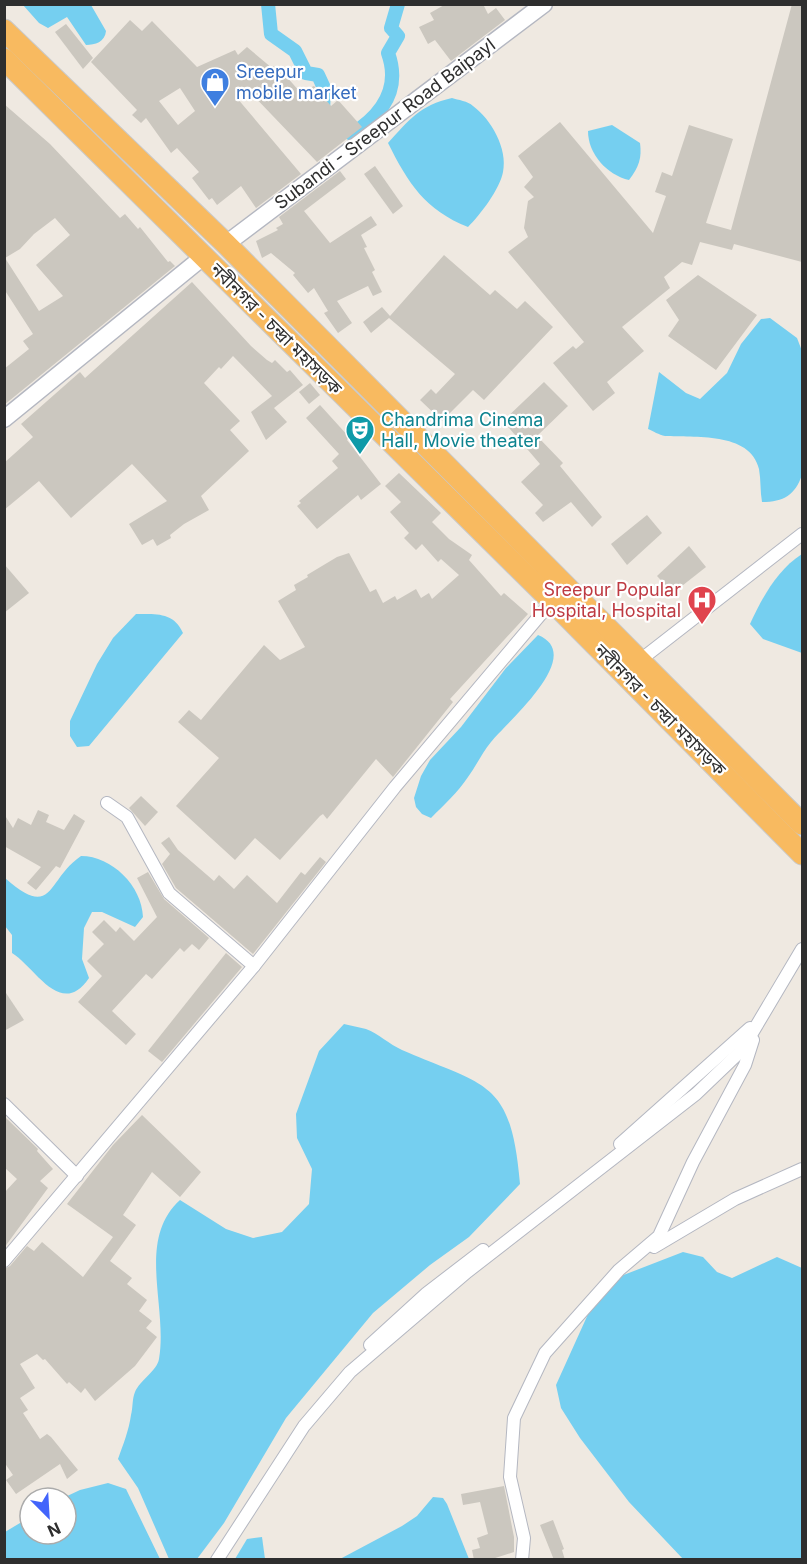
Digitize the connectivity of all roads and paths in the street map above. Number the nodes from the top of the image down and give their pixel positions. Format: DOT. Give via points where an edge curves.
graph roads {
  1 [pos="544,4"];
  2 [pos="4,30"];
  3 [pos="4,59"];
  4 [pos="226,244"];
  5 [pos="204,257"];
  6 [pos="4,419"];
  7 [pos="802,534"];
  8 [pos="552,601"];
  9 [pos="639,661"];
  10 [pos="107,803"];
  11 [pos="802,824"];
  12 [pos="802,854"];
  13 [pos="802,949"];
  14 [pos="254,966"];
  15 [pos="758,1022"];
  16 [pos="4,1104"];
  17 [pos="802,1169"];
  18 [pos="77,1176"];
  19 [pos="4,1261"];
  20 [pos="622,1267"];
  21 [pos="217,1560"];
  22 [pos="522,1560"];
  1 -- 4 [label="street, Subandi - Sreepur Road Baipayl"];
  2 -- 4 [label="highway, নবীনগর - চন্দ্রা মহাসড়ক"];
  3 -- 5 [label="highway, নবীনগর - চন্দ্রা মহাসড়ক"];
  4 -- 9 [label="highway, নবীনগর - চন্দ্রা মহাসড়ক"];
  5 -- 6 [label="street"];
  5 -- 8 [label="highway, নবীনগর - চন্দ্রা মহাসড়ক"];
  7 -- 9 [label="street"];
  8 -- 12 [label="highway, নবীনগর - চন্দ্রা মহাসড়ক"];
  8 -- 14 [label="street" via="395,787"];
  9 -- 11 [label="highway, নবীনগর - চন্দ্রা মহাসড়ক"];
  10 -- 14 [label="street" via="127,817 168,893"];
  13 -- 15 [label="street"];
  14 -- 18 [label="street"];
  15 -- 20 [label="street" via="745,1065 659,1236"];
  15 -- 21 [label="street" via="742,1050 696,1094 432,1300 350,1372 304,1426"];
  16 -- 18 [label="street"];
  17 -- 20 [label="street" via="735,1199"];
  18 -- 19 [label="street"];
  20 -- 22 [label="street" via="545,1353 514,1418 510,1477 524,1538"];
}
